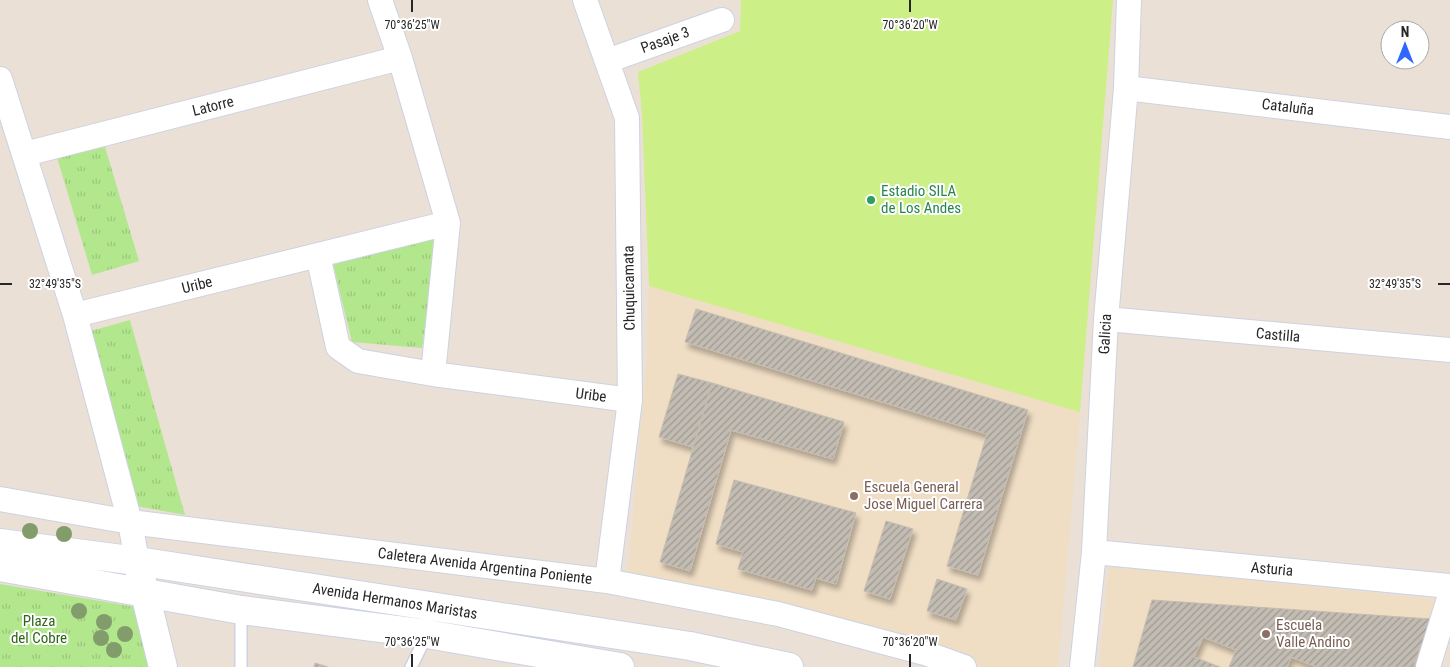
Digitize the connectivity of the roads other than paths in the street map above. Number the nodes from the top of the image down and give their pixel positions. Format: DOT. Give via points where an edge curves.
graph roads {
  1 [pos="380,0"];
  2 [pos="585,0"];
  3 [pos="1129,0"];
  4 [pos="722,20"];
  5 [pos="400,58"];
  6 [pos="607,60"];
  7 [pos="0,79"];
  8 [pos="1126,88"];
  9 [pos="1450,127"];
  10 [pos="25,154"];
  11 [pos="448,223"];
  12 [pos="318,255"];
  13 [pos="75,315"];
  14 [pos="1106,319"];
  15 [pos="1450,350"];
  16 [pos="433,374"];
  17 [pos="630,400"];
  18 [pos="0,499"];
  19 [pos="130,522"];
  20 [pos="0,543"];
  21 [pos="1094,552"];
  22 [pos="137,561"];
  23 [pos="0,567"];
  24 [pos="607,581"];
  25 [pos="1450,586"];
  26 [pos="144,593"];
  27 [pos="1450,595"];
  28 [pos="241,610"];
  29 [pos="427,634"];
  30 [pos="163,667"];
  31 [pos="241,667"];
  32 [pos="411,667"];
  33 [pos="620,667"];
  34 [pos="789,667"];
  35 [pos="964,667"];
  36 [pos="1082,667"];
  37 [pos="1428,667"];
  1 -- 5 [label="street"];
  2 -- 6 [label="street, Chuquicamata"];
  3 -- 8 [label="street, Galicia"];
  4 -- 6 [label="street, Pasaje 3"];
  5 -- 10 [label="street, Latorre"];
  5 -- 11 [label="street"];
  6 -- 17 [label="street, Chuquicamata" via="627,118"];
  7 -- 10 [label="street"];
  8 -- 9 [label="street, Cataluña"];
  8 -- 14 [label="street, Galicia"];
  10 -- 13 [label="street"];
  11 -- 12 [label="street, Uribe"];
  11 -- 16 [label="street"];
  12 -- 13 [label="street, Uribe"];
  12 -- 16 [label="street, Uribe" via="338,347 358,361"];
  13 -- 19 [label="street"];
  14 -- 15 [label="street, Castilla"];
  14 -- 21 [label="street, Galicia"];
  16 -- 17 [label="street, Uribe"];
  17 -- 24 [label="street, Chuquicamata"];
  18 -- 19 [label="street, Caletera Avenida Argentina Poniente"];
  19 -- 22 [label="street"];
  19 -- 24 [label="street, Caletera Avenida Argentina Poniente"];
  20 -- 22 [label="main road, Avenida Hermanos Maristas"];
  21 -- 25 [label="street, Asturia"];
  21 -- 36 [label="street, Galicia"];
  22 -- 26 [label="main road"];
  22 -- 34 [label="main road, Avenida Hermanos Maristas" via="690,646"];
  23 -- 26 [label="main road, Avenida Hermanos Maristas"];
  24 -- 35 [label="street, Caletera Avenida Argentina Poniente" via="778,614 928,654"];
  26 -- 28 [label="main road, Avenida Hermanos Maristas"];
  26 -- 30 [label="main road"];
  27 -- 37 [label="street"];
  28 -- 29 [label="main road, Avenida Hermanos Maristas"];
  28 -- 31 [label="lane"];
  29 -- 32 [label="lane"];
  29 -- 33 [label="main road, Avenida Hermanos Maristas"];
}
